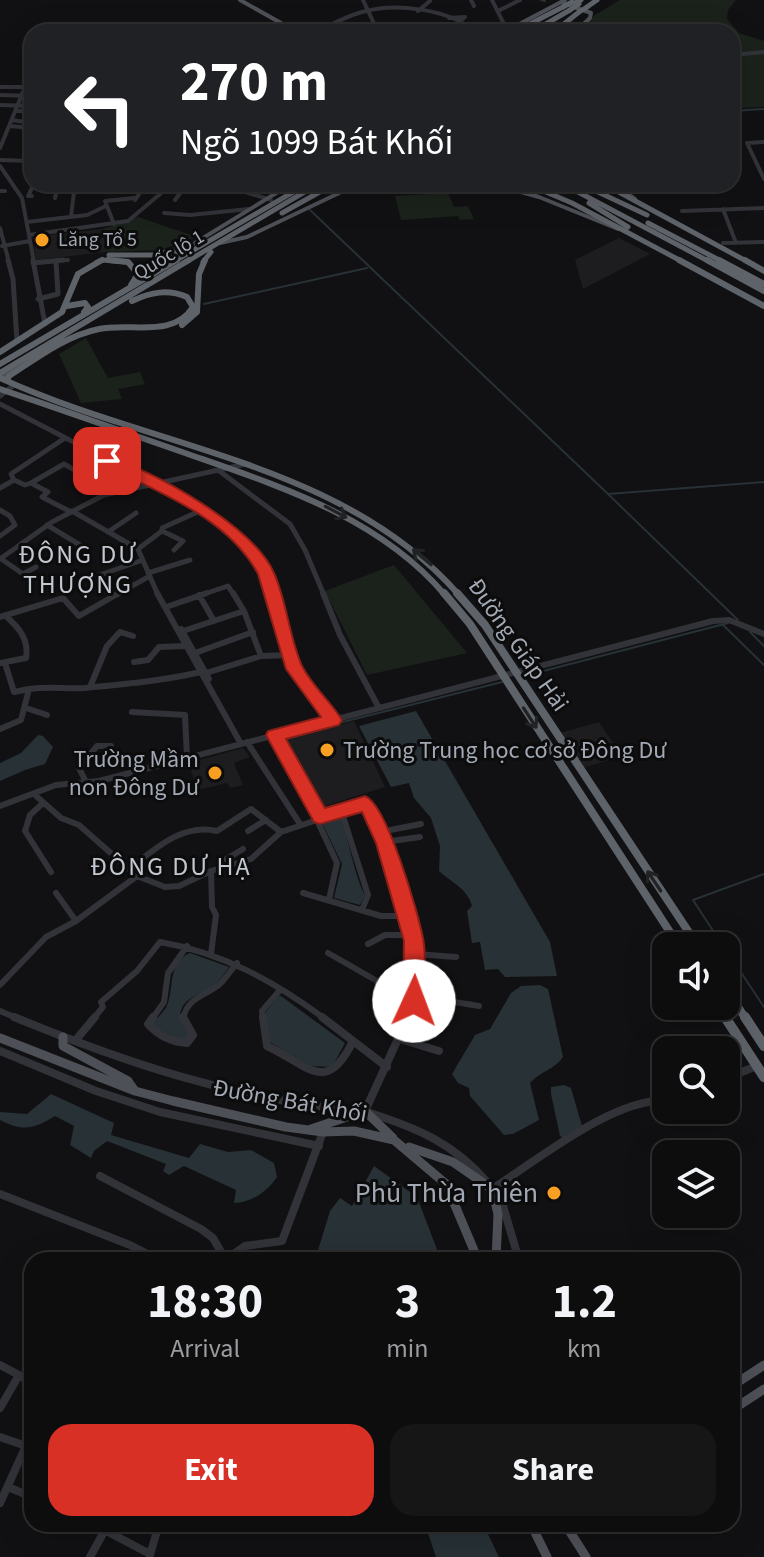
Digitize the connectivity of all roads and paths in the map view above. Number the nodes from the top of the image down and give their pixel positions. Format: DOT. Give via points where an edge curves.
graph roads {
  1 [pos="232,0"];
  2 [pos="240,0"];
  3 [pos="363,0"];
  4 [pos="471,0"];
  5 [pos="492,0"];
  6 [pos="517,0"];
  7 [pos="597,0"];
  8 [pos="430,1"];
  9 [pos="577,2"];
  10 [pos="587,3"];
  11 [pos="563,4"];
  12 [pos="474,6"];
  13 [pos="367,10"];
  14 [pos="392,10"];
  15 [pos="410,10"];
  16 [pos="418,11"];
  17 [pos="498,11"];
  18 [pos="392,16"];
  19 [pos="405,16"];
  20 [pos="273,24"];
  21 [pos="283,24"];
  22 [pos="335,24"];
  23 [pos="374,24"];
  24 [pos="470,24"];
  25 [pos="504,24"];
  26 [pos="522,24"];
  27 [pos="537,24"];
  28 [pos="541,24"];
  29 [pos="565,24"];
  30 [pos="584,24"];
  31 [pos="764,52"];
  32 [pos="740,54"];
  33 [pos="0,87"];
  34 [pos="24,87"];
  35 [pos="24,90"];
  36 [pos="0,95"];
  37 [pos="22,95"];
  38 [pos="0,105"];
  39 [pos="16,108"];
  40 [pos="24,108"];
  41 [pos="12,120"];
  42 [pos="24,120"];
  43 [pos="0,126"];
  44 [pos="9,126"];
  45 [pos="24,127"];
  46 [pos="764,142"];
  47 [pos="0,148"];
  48 [pos="24,161"];
  49 [pos="1,162"];
  50 [pos="764,179"];
  51 [pos="30,192"];
  52 [pos="56,192"];
  53 [pos="74,192"];
  54 [pos="140,192"];
  55 [pos="163,192"];
  56 [pos="181,192"];
  57 [pos="247,192"];
  58 [pos="280,192"];
  59 [pos="289,192"];
  60 [pos="294,192"];
  61 [pos="305,192"];
  62 [pos="321,192"];
  63 [pos="339,192"];
  64 [pos="521,192"];
  65 [pos="547,192"];
  66 [pos="573,192"];
  67 [pos="575,192"];
  68 [pos="589,192"];
  69 [pos="599,192"];
  70 [pos="618,192"];
  71 [pos="626,192"];
  72 [pos="550,193"];
  73 [pos="32,196"];
  74 [pos="55,198"];
  75 [pos="270,199"];
  76 [pos="175,200"];
  77 [pos="216,204"];
  78 [pos="181,205"];
  79 [pos="106,206"];
  80 [pos="764,208"];
  81 [pos="249,209"];
  82 [pos="723,209"];
  83 [pos="682,211"];
  84 [pos="219,212"];
  85 [pos="164,213"];
  86 [pos="258,213"];
  87 [pos="178,215"];
  88 [pos="79,216"];
  89 [pos="660,216"];
  90 [pos="71,217"];
  91 [pos="27,222"];
  92 [pos="114,224"];
  93 [pos="0,228"];
  94 [pos="248,228"];
  95 [pos="81,229"];
  96 [pos="634,236"];
  97 [pos="29,238"];
  98 [pos="764,242"];
  99 [pos="208,243"];
  100 [pos="220,243"];
  101 [pos="736,243"];
  102 [pos="720,245"];
  103 [pos="2,246"];
  104 [pos="140,254"];
  105 [pos="68,260"];
  106 [pos="56,261"];
  107 [pos="33,263"];
  108 [pos="764,271"];
  109 [pos="701,272"];
  110 [pos="764,284"];
  111 [pos="764,291"];
  112 [pos="124,292"];
  113 [pos="70,296"];
  114 [pos="38,299"];
  115 [pos="101,305"];
  116 [pos="67,306"];
  117 [pos="764,306"];
  118 [pos="82,313"];
  119 [pos="45,324"];
  120 [pos="107,327"];
  121 [pos="77,328"];
  122 [pos="19,339"];
  123 [pos="27,347"];
  124 [pos="0,352"];
  125 [pos="0,363"];
  126 [pos="3,384"];
  127 [pos="0,404"];
  128 [pos="65,438"];
  129 [pos="248,464"];
  130 [pos="228,467"];
  131 [pos="218,470"];
  132 [pos="78,472"];
  133 [pos="14,480"];
  134 [pos="31,483"];
  135 [pos="152,484"];
  136 [pos="0,488"];
  137 [pos="0,510"];
  138 [pos="202,510"];
  139 [pos="71,511"];
  140 [pos="136,513"];
  141 [pos="152,524"];
  142 [pos="47,525"];
  143 [pos="162,530"];
  144 [pos="108,532"];
  145 [pos="0,536"];
  146 [pos="22,543"];
  147 [pos="80,545"];
  148 [pos="138,549"];
  149 [pos="174,550"];
  150 [pos="36,555"];
  151 [pos="0,558"];
  152 [pos="190,560"];
  153 [pos="140,561"];
  154 [pos="36,567"];
  155 [pos="148,575"];
  156 [pos="97,576"];
  157 [pos="199,595"];
  158 [pos="161,601"];
  159 [pos="169,606"];
  160 [pos="244,611"];
  161 [pos="3,617"];
  162 [pos="214,621"];
  163 [pos="183,631"];
  164 [pos="253,632"];
  165 [pos="764,634"];
  166 [pos="133,636"];
  167 [pos="186,646"];
  168 [pos="195,653"];
  169 [pos="289,655"];
  170 [pos="261,656"];
  171 [pos="134,662"];
  172 [pos="3,663"];
  173 [pos="204,673"];
  174 [pos="517,673"];
  175 [pos="503,677"];
  176 [pos="90,687"];
  177 [pos="29,689"];
  178 [pos="26,708"];
  179 [pos="379,708"];
  180 [pos="132,712"];
  181 [pos="47,715"];
  182 [pos="333,720"];
  183 [pos="0,729"];
  184 [pos="275,735"];
  185 [pos="244,743"];
  186 [pos="111,746"];
  187 [pos="187,758"];
  188 [pos="86,782"];
  189 [pos="35,795"];
  190 [pos="42,804"];
  191 [pos="0,806"];
  192 [pos="341,810"];
  193 [pos="319,817"];
  194 [pos="86,819"];
  195 [pos="266,820"];
  196 [pos="300,824"];
  197 [pos="421,824"];
  198 [pos="79,825"];
  199 [pos="248,831"];
  200 [pos="281,832"];
  201 [pos="380,832"];
  202 [pos="420,837"];
  203 [pos="384,842"];
  204 [pos="243,849"];
  205 [pos="129,869"];
  206 [pos="214,870"];
  207 [pos="51,872"];
  208 [pos="137,876"];
  209 [pos="56,893"];
  210 [pos="303,893"];
  211 [pos="329,900"];
  212 [pos="362,910"];
  213 [pos="407,916"];
  214 [pos="76,921"];
  215 [pos="670,932"];
  216 [pos="689,932"];
  217 [pos="413,935"];
  218 [pos="368,944"];
  219 [pos="187,946"];
  220 [pos="328,953"];
  221 [pos="211,954"];
  222 [pos="415,954"];
  223 [pos="456,957"];
  224 [pos="237,963"];
  225 [pos="0,985"];
  226 [pos="280,990"];
  227 [pos="414,995"];
  228 [pos="479,1006"];
  229 [pos="740,1010"];
  230 [pos="0,1011"];
  231 [pos="727,1020"];
  232 [pos="63,1037"];
  233 [pos="0,1038"];
  234 [pos="400,1039"];
  235 [pos="75,1041"];
  236 [pos="353,1041"];
  237 [pos="763,1045"];
  238 [pos="747,1050"];
  239 [pos="0,1051"];
  240 [pos="439,1051"];
  241 [pos="757,1066"];
  242 [pos="387,1067"];
  243 [pos="740,1073"];
  244 [pos="764,1077"];
  245 [pos="135,1091"];
  246 [pos="652,1100"];
  247 [pos="365,1111"];
  248 [pos="307,1131"];
  249 [pos="323,1132"];
  250 [pos="394,1140"];
  251 [pos="319,1146"];
  252 [pos="404,1146"];
  253 [pos="100,1176"];
  254 [pos="492,1189"];
  255 [pos="0,1194"];
  256 [pos="144,1252"];
  257 [pos="221,1252"];
  258 [pos="236,1252"];
  259 [pos="475,1252"];
  260 [pos="496,1252"];
  261 [pos="517,1252"];
  262 [pos="0,1365"];
  263 [pos="764,1365"];
  264 [pos="19,1375"];
  265 [pos="24,1378"];
  266 [pos="740,1381"];
  267 [pos="764,1389"];
  268 [pos="740,1405"];
  269 [pos="0,1408"];
  270 [pos="0,1437"];
  271 [pos="24,1445"];
  272 [pos="24,1457"];
  273 [pos="8,1487"];
  274 [pos="24,1494"];
  275 [pos="1,1501"];
  276 [pos="104,1532"];
  277 [pos="108,1532"];
  278 [pos="157,1532"];
  279 [pos="535,1532"];
  280 [pos="570,1532"];
  281 [pos="150,1556"];
  282 [pos="90,1557"];
  283 [pos="547,1557"];
  284 [pos="586,1557"];
  1 -- 20 [label="main road"];
  2 -- 21 [label="main road"];
  3 -- 13 [label="street"];
  4 -- 12 [label="street"];
  5 -- 17 [label="street"];
  6 -- 17 [label="street"];
  7 -- 10 [label="highway"];
  8 -- 16 [label="street"];
  9 -- 10 [label="highway"];
  9 -- 11 [label="highway, bridge"];
  10 -- 29 [label="highway, bridge"];
  11 -- 26 [label="highway"];
  11 -- 27 [label="highway"];
  11 -- 28 [label="highway"];
  11 -- 30 [label="main road" via="591,13"];
  13 -- 14 [label="street"];
  13 -- 22 [label="street"];
  13 -- 23 [label="street"];
  14 -- 15 [label="street"];
  14 -- 18 [label="street"];
  15 -- 16 [label="street"];
  15 -- 19 [label="street"];
  16 -- 24 [label="street" via="465,17 460,21"];
  17 -- 25 [label="street"];
  31 -- 32 [label="street"];
  33 -- 34 [label="street"];
  35 -- 37 [label="street"];
  36 -- 37 [label="street"];
  37 -- 39 [label="street"];
  38 -- 39 [label="street"];
  39 -- 40 [label="street"];
  39 -- 41 [label="street"];
  41 -- 42 [label="street"];
  41 -- 44 [label="street"];
  43 -- 44 [label="street"];
  44 -- 45 [label="street"];
  44 -- 47 [label="street"];
  46 -- 50 [label="street" via="747,143"];
  48 -- 49 [label="street"];
  49 -- 91 [label="street" via="22,195"];
  51 -- 73 [label="street"];
  52 -- 74 [label="street"];
  53 -- 90 [label="street"];
  54 -- 79 [label="street" via="135,199 105,201"];
  55 -- 92 [label="street" via="139,215"];
  56 -- 76 [label="street"];
  57 -- 75 [label="street"];
  58 -- 75 [label="main road"];
  59 -- 86 [label="highway"];
  60 -- 86 [label="highway, Quốc lộ 1"];
  61 -- 94 [label="highway, Quốc lộ 1"];
  62 -- 94 [label="highway"];
  63 -- 100 [label="main road" via="247,237"];
  64 -- 96 [label="main road"];
  65 -- 72 [label="highway"];
  66 -- 109 [label="highway"];
  67 -- 111 [label="highway"];
  68 -- 110 [label="highway"];
  69 -- 102 [label="highway"];
  70 -- 89 [label="highway"];
  71 -- 89 [label="main road"];
  72 -- 96 [label="highway"];
  75 -- 81 [label="main road"];
  77 -- 84 [label="street"];
  78 -- 87 [label="street"];
  79 -- 88 [label="street"];
  79 -- 92 [label="street"];
  80 -- 82 [label="street"];
  81 -- 84 [label="street"];
  81 -- 104 [label="main road" via="190,246"];
  82 -- 83 [label="street"];
  82 -- 101 [label="street"];
  84 -- 87 [label="street"];
  85 -- 87 [label="street"];
  86 -- 99 [label="highway, Quốc lộ 1"];
  88 -- 90 [label="street"];
  88 -- 95 [label="street"];
  89 -- 102 [label="highway"];
  90 -- 91 [label="street"];
  91 -- 97 [label="street"];
  92 -- 95 [label="street"];
  93 -- 103 [label="street"];
  94 -- 100 [label="highway, Quốc lộ 1"];
  95 -- 97 [label="street"];
  96 -- 109 [label="highway"];
  97 -- 103 [label="street"];
  97 -- 107 [label="street"];
  98 -- 101 [label="street"];
  99 -- 104 [label="highway" via="170,255"];
  99 -- 112 [label="highway, Quốc lộ 1"];
  100 -- 121 [label="highway, Quốc lộ 1"];
  100 -- 126 [label="highway" via="197,275 199,310 189,322 89,335"];
  101 -- 102 [label="street"];
  102 -- 108 [label="highway"];
  103 -- 122 [label="street" via="13,279"];
  104 -- 113 [label="highway" via="85,262 72,276"];
  105 -- 106 [label="street"];
  106 -- 107 [label="street"];
  106 -- 114 [label="street" via="58,294"];
  107 -- 114 [label="street"];
  109 -- 117 [label="highway"];
  112 -- 113 [label="highway" via="136,279 137,269 112,260 83,270"];
  112 -- 115 [label="highway, Quốc lộ 1"];
  113 -- 116 [label="highway"];
  114 -- 119 [label="street"];
  115 -- 118 [label="main road"];
  115 -- 123 [label="highway, Quốc lộ 1"];
  116 -- 118 [label="highway" via="87,304"];
  116 -- 119 [label="highway"];
  118 -- 123 [label="main road"];
  119 -- 122 [label="highway"];
  120 -- 121 [label="highway" via="116,324 116,317"];
  120 -- 121 [label="highway" via="171,324 191,313 192,303 180,294 158,292"];
  120 -- 126 [label="highway" via="74,338"];
  121 -- 126 [label="highway, Quốc lộ 1"];
  122 -- 124 [label="highway"];
  123 -- 125 [label="highway, Quốc lộ 1"];
  126 -- 129 [label="highway, Đường Giáp Hải"];
  126 -- 130 [label="highway, Đường Giáp Hải"];
  127 -- 128 [label="street"];
  128 -- 133 [label="street" via="11,474"];
  128 -- 135 [label="street"];
  129 -- 130 [label="street"];
  174 -- 129 [label="highway, Đường Giáp Hải, one-way" via="466,600 401,540 335,499"];
  130 -- 131 [label="street"];
  130 -- 175 [label="highway, Đường Giáp Hải, one-way" via="305,495 395,549 436,584 470,624"];
  131 -- 135 [label="street"];
  131 -- 179 [label="street" via="290,524"];
  132 -- 134 [label="street" via="64,464"];
  133 -- 134 [label="street"];
  133 -- 136 [label="street"];
  134 -- 139 [label="street" via="48,492 42,497"];
  135 -- 138 [label="street"];
  135 -- 139 [label="street" via="104,495"];
  137 -- 145 [label="street" via="15,525"];
  138 -- 143 [label="street"];
  138 -- 169 [label="street" via="258,559"];
  139 -- 142 [label="street"];
  139 -- 144 [label="street"];
  140 -- 144 [label="street"];
  141 -- 143 [label="street"];
  142 -- 146 [label="street"];
  142 -- 147 [label="street"];
  143 -- 148 [label="street"];
  143 -- 149 [label="street" via="183,541"];
  144 -- 148 [label="street"];
  146 -- 150 [label="street"];
  146 -- 151 [label="street"];
  148 -- 153 [label="street"];
  151 -- 154 [label="street" via="23,574"];
  152 -- 155 [label="street"];
  153 -- 155 [label="street"];
  153 -- 156 [label="street"];
  155 -- 158 [label="street"];
  155 -- 161 [label="street" via="79,616 63,598"];
  157 -- 159 [label="street"];
  157 -- 160 [label="street" via="228,586"];
  157 -- 162 [label="street"];
  158 -- 159 [label="street"];
  158 -- 167 [label="street"];
  159 -- 163 [label="street"];
  160 -- 162 [label="street"];
  160 -- 164 [label="street"];
  161 -- 172 [label="street" via="26,638 29,648 26,658"];
  162 -- 163 [label="street"];
  163 -- 168 [label="street"];
  164 -- 168 [label="street"];
  164 -- 170 [label="street"];
  165 -- 174 [label="street" via="726,619"];
  166 -- 176 [label="street" via="120,632 111,641"];
  167 -- 171 [label="street" via="159,647 148,660"];
  167 -- 173 [label="street"];
  168 -- 173 [label="street"];
  169 -- 170 [label="street"];
  169 -- 182 [label="street"];
  170 -- 173 [label="street"];
  172 -- 177 [label="street" via="14,692"];
  173 -- 176 [label="street" via="148,684"];
  173 -- 185 [label="street"];
  174 -- 175 [label="street"];
  216 -- 174 [label="highway, Đường Giáp Hải, one-way"];
  175 -- 179 [label="street"];
  175 -- 215 [label="highway, Đường Giáp Hải, one-way"];
  176 -- 177 [label="street"];
  177 -- 178 [label="street"];
  178 -- 181 [label="street"];
  178 -- 183 [label="street" via="21,720"];
  179 -- 182 [label="street"];
  180 -- 187 [label="street" via="185,715"];
  182 -- 184 [label="street"];
  184 -- 185 [label="street"];
  184 -- 193 [label="street"];
  185 -- 187 [label="street"];
  185 -- 196 [label="street"];
  186 -- 188 [label="street" via="97,746 86,757 79,768"];
  187 -- 188 [label="street"];
  188 -- 189 [label="street" via="56,785"];
  189 -- 190 [label="street"];
  189 -- 191 [label="street"];
  190 -- 198 [label="street"];
  190 -- 207 [label="street" via="30,815 25,831"];
  192 -- 193 [label="street"];
  192 -- 201 [label="street" via="365,804"];
  192 -- 212 [label="street" via="368,895"];
  193 -- 196 [label="street"];
  193 -- 211 [label="street" via="323,837 339,862"];
  194 -- 198 [label="street"];
  195 -- 199 [label="street"];
  195 -- 200 [label="street"];
  195 -- 205 [label="street" via="251,809 217,831 190,830"];
  196 -- 200 [label="street"];
  197 -- 201 [label="street"];
  198 -- 205 [label="street"];
  200 -- 206 [label="street" via="251,859"];
  201 -- 203 [label="street"];
  202 -- 203 [label="street"];
  203 -- 213 [label="street"];
  204 -- 206 [label="street"];
  205 -- 208 [label="street"];
  206 -- 208 [label="street" via="179,886 165,887"];
  206 -- 221 [label="street"];
  208 -- 214 [label="street"];
  209 -- 214 [label="street"];
  210 -- 211 [label="street"];
  211 -- 212 [label="street"];
  212 -- 213 [label="street"];
  213 -- 217 [label="street"];
  214 -- 225 [label="street" via="46,937"];
  217 -- 218 [label="street" via="385,935"];
  217 -- 222 [label="street"];
  219 -- 221 [label="street"];
  219 -- 224 [label="street" via="168,973 164,1002 148,1024 179,1043 193,1035 184,1020 185,1010 198,995 216,988"];
  219 -- 235 [label="street" via="160,942 101,1002 103,1007"];
  220 -- 227 [label="street" via="386,988"];
  221 -- 224 [label="street"];
  222 -- 223 [label="street"];
  222 -- 227 [label="street"];
  224 -- 226 [label="street"];
  226 -- 236 [label="street"];
  226 -- 236 [label="street" via="261,1013 267,1046 310,1069 329,1071"];
  227 -- 228 [label="street"];
  227 -- 234 [label="street"];
  229 -- 237 [label="highway"];
  230 -- 232 [label="street, Đường Bát Khối"];
  231 -- 238 [label="highway"];
  232 -- 235 [label="street, Đường Bát Khối"];
  232 -- 245 [label="main road" via="63,1046 128,1081"];
  233 -- 245 [label="main road"];
  234 -- 240 [label="street"];
  234 -- 242 [label="street"];
  235 -- 247 [label="street, Đường Bát Khối" via="200,1085"];
  236 -- 242 [label="street"];
  237 -- 238 [label="highway"];
  238 -- 241 [label="highway"];
  239 -- 251 [label="street" via="160,1112"];
  241 -- 243 [label="street"];
  241 -- 244 [label="highway"];
  242 -- 247 [label="street"];
  245 -- 248 [label="main road"];
  246 -- 254 [label="street" via="618,1109"];
  247 -- 248 [label="main road"];
  247 -- 250 [label="main road"];
  247 -- 254 [label="street, Đường Bát Khối" via="458,1150"];
  248 -- 249 [label="main road"];
  249 -- 250 [label="main road" via="354,1131"];
  249 -- 251 [label="street"];
  250 -- 252 [label="main road"];
  251 -- 258 [label="street" via="282,1241"];
  252 -- 254 [label="main road" via="453,1162"];
  252 -- 259 [label="main road" via="446,1184"];
  253 -- 257 [label="street" via="201,1229"];
  254 -- 260 [label="main road" via="498,1214"];
  254 -- 261 [label="street, Đường Bát Khối" via="503,1206"];
  255 -- 256 [label="street"];
  262 -- 264 [label="street"];
  263 -- 266 [label="main road"];
  264 -- 265 [label="street"];
  264 -- 269 [label="street"];
  267 -- 268 [label="main road"];
  270 -- 271 [label="street"];
  272 -- 273 [label="street"];
  273 -- 274 [label="street"];
  273 -- 275 [label="street"];
  276 -- 282 [label="street"];
  277 -- 281 [label="street"];
  278 -- 281 [label="street"];
  279 -- 283 [label="main road"];
  280 -- 284 [label="main road"];
}
